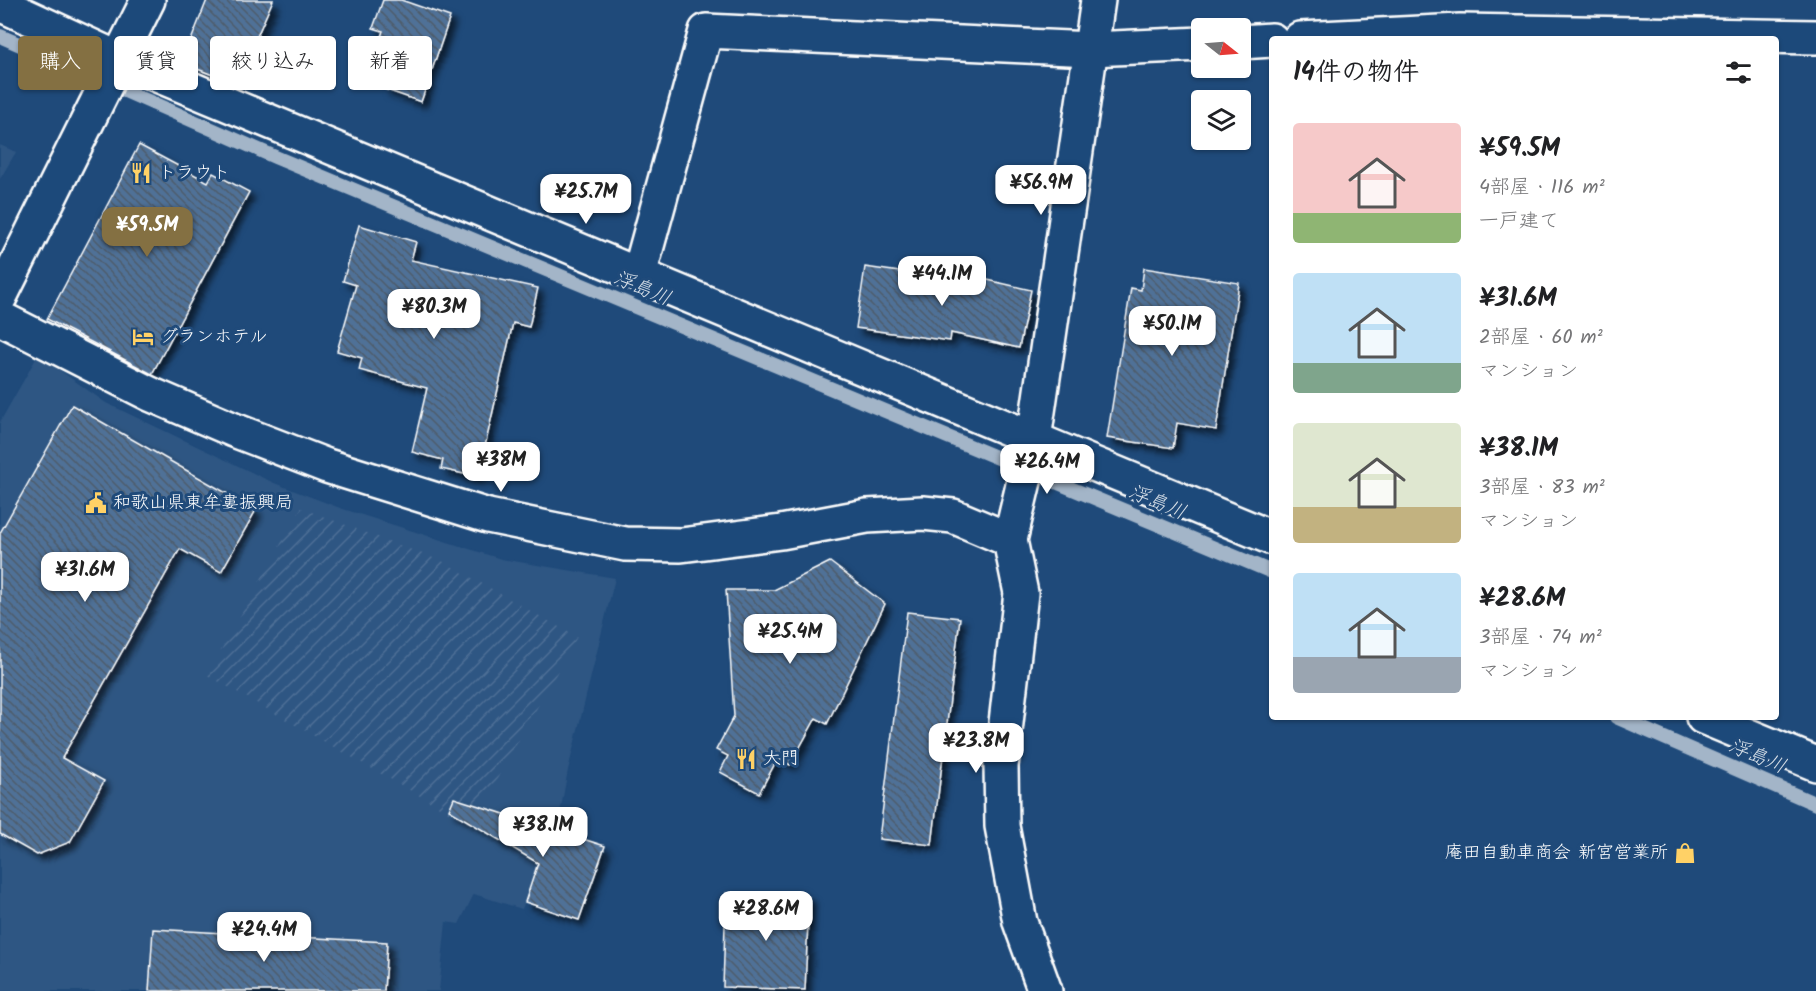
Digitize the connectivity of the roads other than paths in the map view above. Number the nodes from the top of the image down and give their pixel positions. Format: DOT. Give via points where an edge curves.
graph roads {
  1 [pos="148,0"];
  2 [pos="1098,0"];
  3 [pos="0,4"];
  4 [pos="130,36"];
  5 [pos="1406,36"];
  6 [pos="1739,36"];
  7 [pos="1779,37"];
  8 [pos="1816,37"];
  9 [pos="1269,40"];
  10 [pos="1251,41"];
  11 [pos="1191,44"];
  12 [pos="1091,49"];
  13 [pos="114,57"];
  14 [pos="114,69"];
  15 [pos="194,90"];
  16 [pos="639,275"];
  17 [pos="0,297"];
  18 [pos="0,318"];
  19 [pos="1034,439"];
  20 [pos="1269,537"];
  21 [pos="1010,540"];
  22 [pos="1710,720"];
  23 [pos="1816,764"];
  24 [pos="1045,991"];
  1 -- 4 [label="street"];
  2 -- 12 [label="street"];
  3 -- 13 [label="street"];
  5 -- 6 [label="street" via="1460,31"];
  7 -- 8 [label="street"];
  9 -- 10 [label="street"];
  11 -- 12 [label="street"];
  12 -- 16 [label="street" via="706,31"];
  12 -- 19 [label="street"];
  14 -- 17 [label="street"];
  15 -- 16 [label="street"];
  16 -- 19 [label="street"];
  18 -- 21 [label="street" via="150,394 234,430 327,466 488,516 625,544 681,545 867,516 923,513 953,516"];
  19 -- 20 [label="street"];
  19 -- 21 [label="street"];
  21 -- 24 [label="street" via="1021,593 1001,766 1002,826 1020,922"];
  22 -- 23 [label="street"];
}
